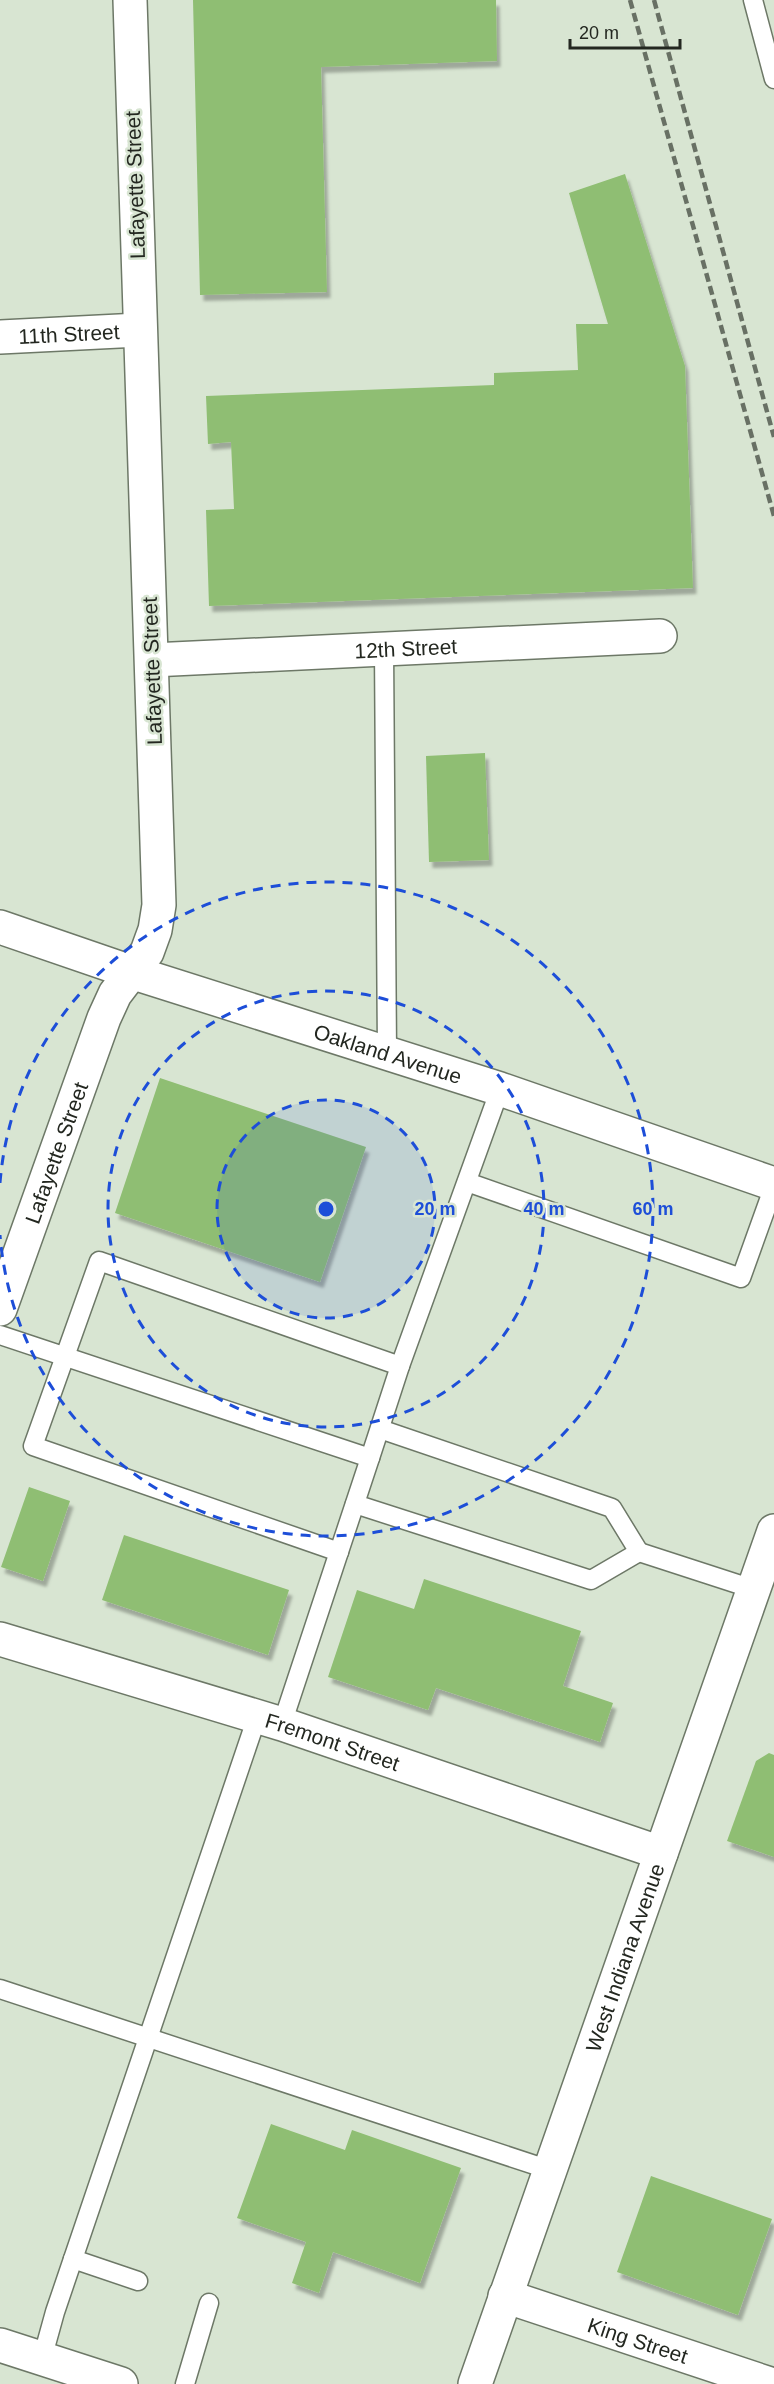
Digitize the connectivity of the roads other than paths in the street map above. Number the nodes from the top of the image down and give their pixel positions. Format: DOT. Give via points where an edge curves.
graph roads {
  1 [pos="130,0"];
  2 [pos="753,0"];
  3 [pos="774,79"];
  4 [pos="139,330"];
  5 [pos="0,337"];
  6 [pos="660,636"];
  7 [pos="384,649"];
  8 [pos="152,660"];
  9 [pos="0,927"];
  10 [pos="131,972"];
  11 [pos="387,1053"];
  12 [pos="500,1089"];
  13 [pos="467,1182"];
  14 [pos="774,1185"];
  15 [pos="2,1295"];
  16 [pos="0,1335"];
  17 [pos="63,1356"];
  18 [pos="399,1366"];
  19 [pos="380,1429"];
  20 [pos="370,1458"];
  21 [pos="355,1504"];
  22 [pos="774,1531"];
  23 [pos="339,1551"];
  24 [pos="639,1552"];
  25 [pos="753,1589"];
  26 [pos="0,1638"];
  27 [pos="270,1720"];
  28 [pos="661,1853"];
  29 [pos="0,1989"];
  30 [pos="148,2037"];
  31 [pos="550,2170"];
  32 [pos="73,2259"];
  33 [pos="138,2281"];
  34 [pos="505,2296"];
  35 [pos="209,2303"];
  36 [pos="0,2345"];
  37 [pos="53,2369"];
  38 [pos="121,2384"];
  39 [pos="185,2384"];
  40 [pos="475,2384"];
  41 [pos="770,2384"];
  1 -- 4 [label="street, Lafayette Street"];
  2 -- 3 [label="lane"];
  4 -- 5 [label="street, 11th Street"];
  4 -- 8 [label="street, Lafayette Street"];
  6 -- 7 [label="street, 12th Street"];
  7 -- 8 [label="street, 12th Street"];
  7 -- 11 [label="lane"];
  8 -- 10 [label="street, Lafayette Street" via="159,905 147,952"];
  9 -- 10 [label="street, Oakland Avenue"];
  10 -- 11 [label="street, Oakland Avenue"];
  10 -- 15 [label="street, Lafayette Street" via="104,1018"];
  11 -- 12 [label="street, Oakland Avenue"];
  12 -- 13 [label="lane"];
  12 -- 14 [label="street, Oakland Avenue"];
  13 -- 14 [label="lane" via="741,1278"];
  13 -- 18 [label="lane"];
  16 -- 17 [label="lane"];
  17 -- 18 [label="lane" via="99,1261"];
  17 -- 20 [label="lane"];
  17 -- 23 [label="lane" via="33,1446"];
  18 -- 19 [label="lane"];
  19 -- 20 [label="lane"];
  19 -- 24 [label="lane" via="612,1508"];
  20 -- 21 [label="lane"];
  21 -- 23 [label="lane"];
  21 -- 24 [label="lane" via="591,1580"];
  22 -- 25 [label="street, West Indiana Avenue"];
  23 -- 27 [label="lane"];
  24 -- 25 [label="lane"];
  25 -- 28 [label="street, West Indiana Avenue"];
  26 -- 27 [label="street, Fremont Street"];
  27 -- 28 [label="street, Fremont Street"];
  27 -- 30 [label="lane"];
  28 -- 31 [label="street, West Indiana Avenue"];
  29 -- 30 [label="lane"];
  30 -- 31 [label="lane"];
  30 -- 32 [label="lane"];
  31 -- 34 [label="street, West Indiana Avenue"];
  32 -- 33 [label="lane"];
  32 -- 37 [label="lane"];
  34 -- 40 [label="street, West Indiana Avenue"];
  34 -- 41 [label="street, King Street"];
  35 -- 39 [label="lane"];
  36 -- 37 [label="street"];
  37 -- 38 [label="street"];
}
